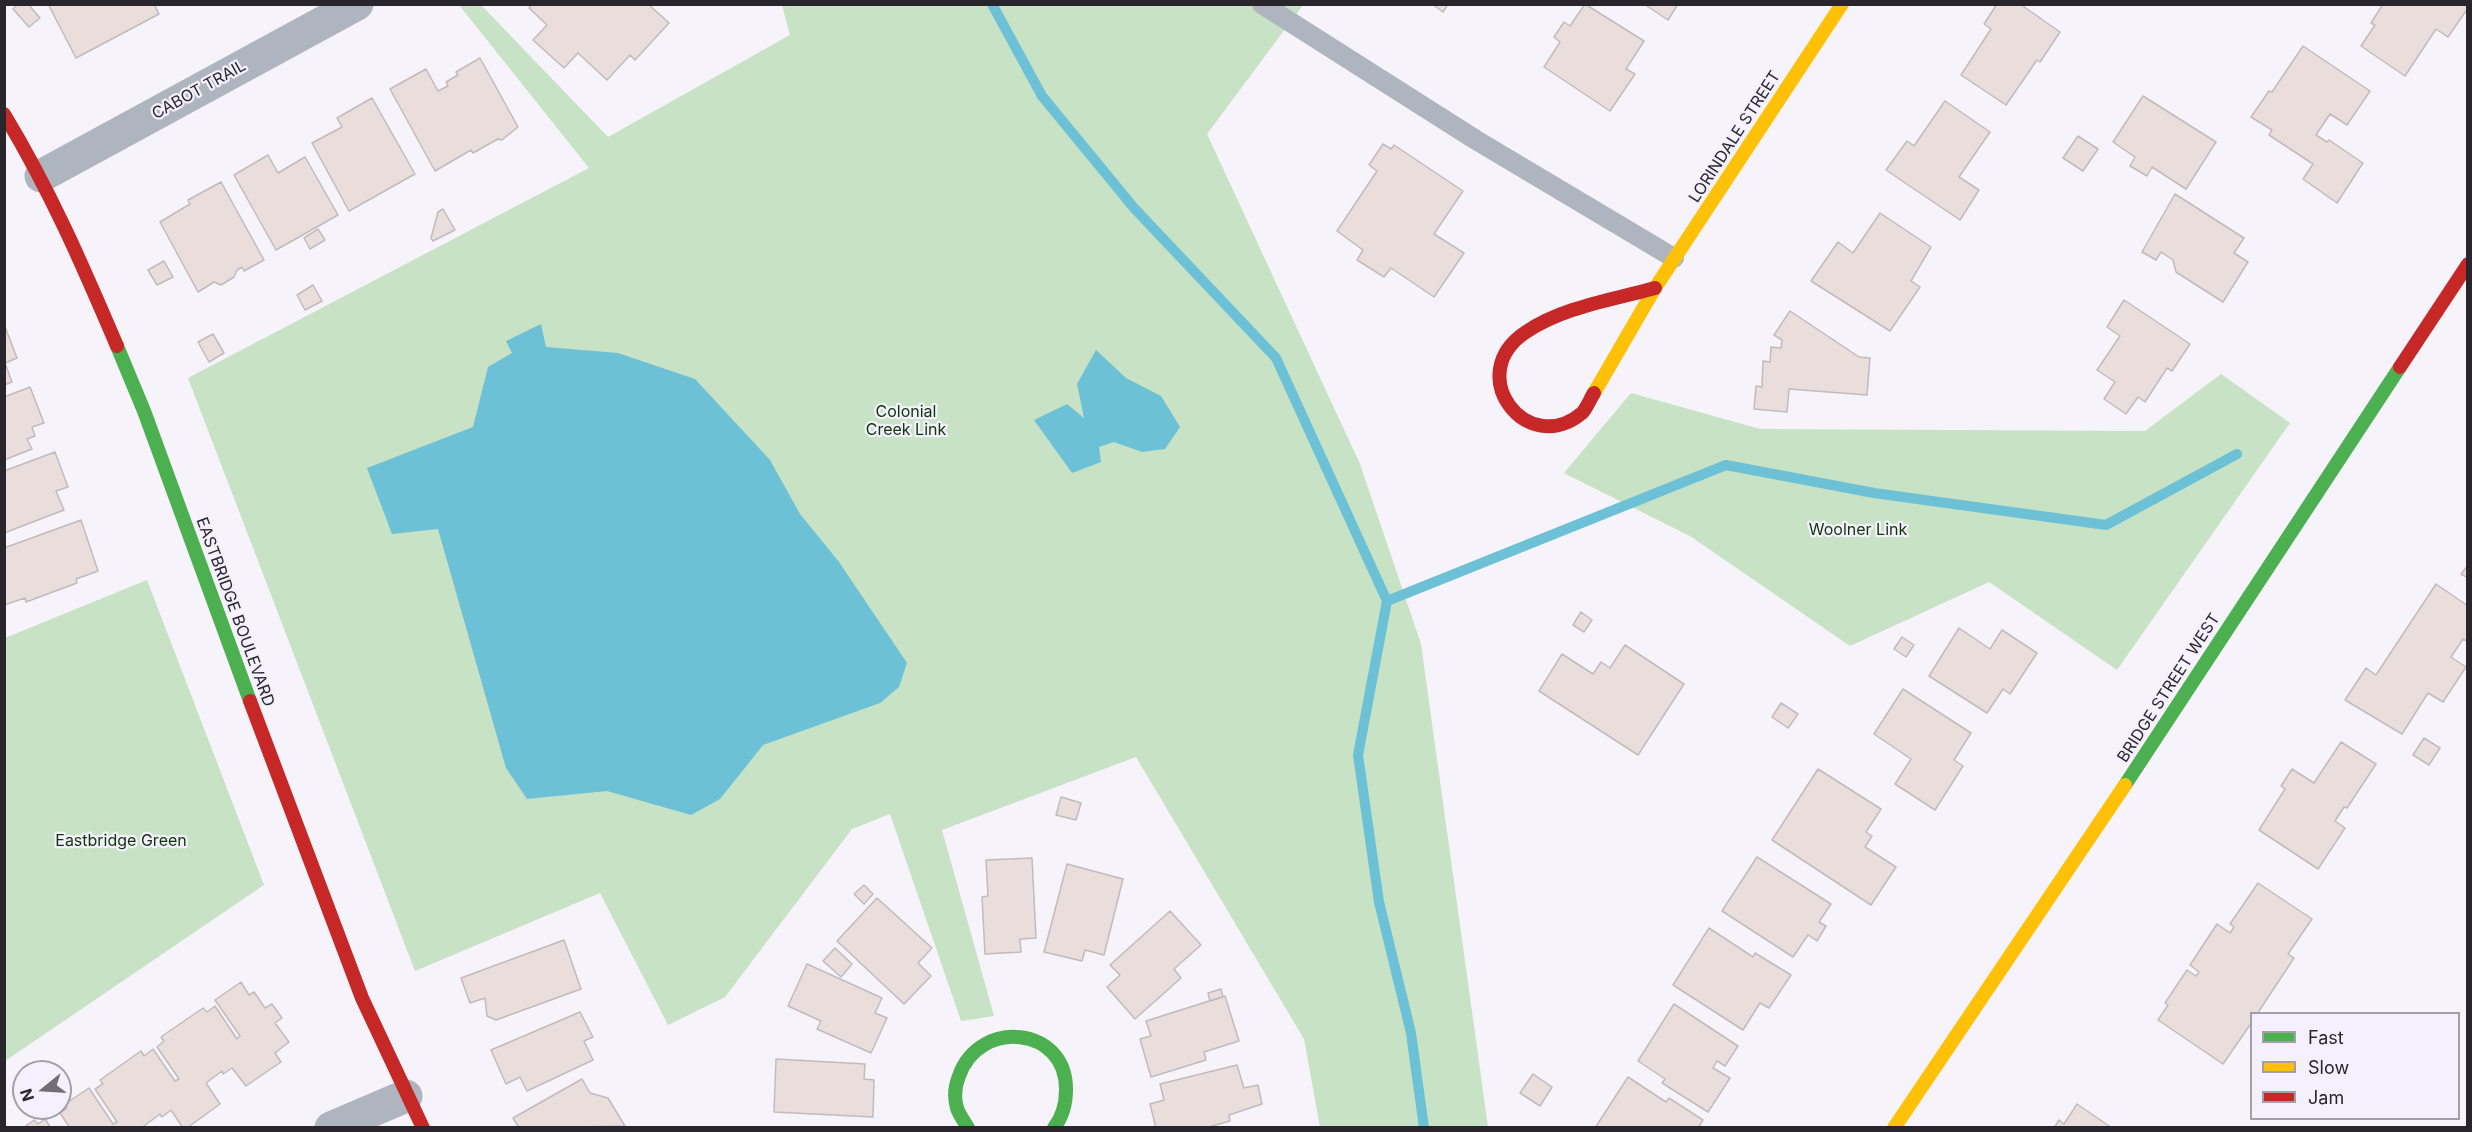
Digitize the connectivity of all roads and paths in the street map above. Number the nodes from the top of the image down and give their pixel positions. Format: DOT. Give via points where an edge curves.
graph roads {
  1 [pos="357,4"];
  2 [pos="1262,4"];
  3 [pos="1842,4"];
  4 [pos="4,114"];
  5 [pos="41,176"];
  6 [pos="1674,258"];
  7 [pos="2468,264"];
  8 [pos="1655,288"];
  9 [pos="406,1096"];
  10 [pos="331,1128"];
  11 [pos="423,1128"];
  12 [pos="968,1128"];
  13 [pos="1054,1128"];
  14 [pos="1894,1128"];
  1 -- 5 [label="street, CABOT TRAIL"];
  2 -- 6 [label="lane" via="1476,140"];
  3 -- 6 [label="street, LORINDALE STREET"];
  4 -- 5 [label="street, EASTBRIDGE BOULEVARD"];
  5 -- 9 [label="street, EASTBRIDGE BOULEVARD" via="144,411 308,859 362,998"];
  6 -- 8 [label="street, LORINDALE STREET"];
  7 -- 14 [label="street, BRIDGE STREET WEST" via="2144,758"];
  8 -- 8 [label="street, LORINDALE STREET" via="1551,319 1526,331 1507,352 1498,378 1503,396 1514,412 1531,424 1549,426 1583,412"];
  9 -- 10 [label="street"];
  9 -- 11 [label="street, EASTBRIDGE BOULEVARD"];
  12 -- 13 [label="street" via="959,1114 955,1095 962,1063 983,1043 999,1036 1019,1036 1046,1047 1065,1077 1066,1106"];
}
